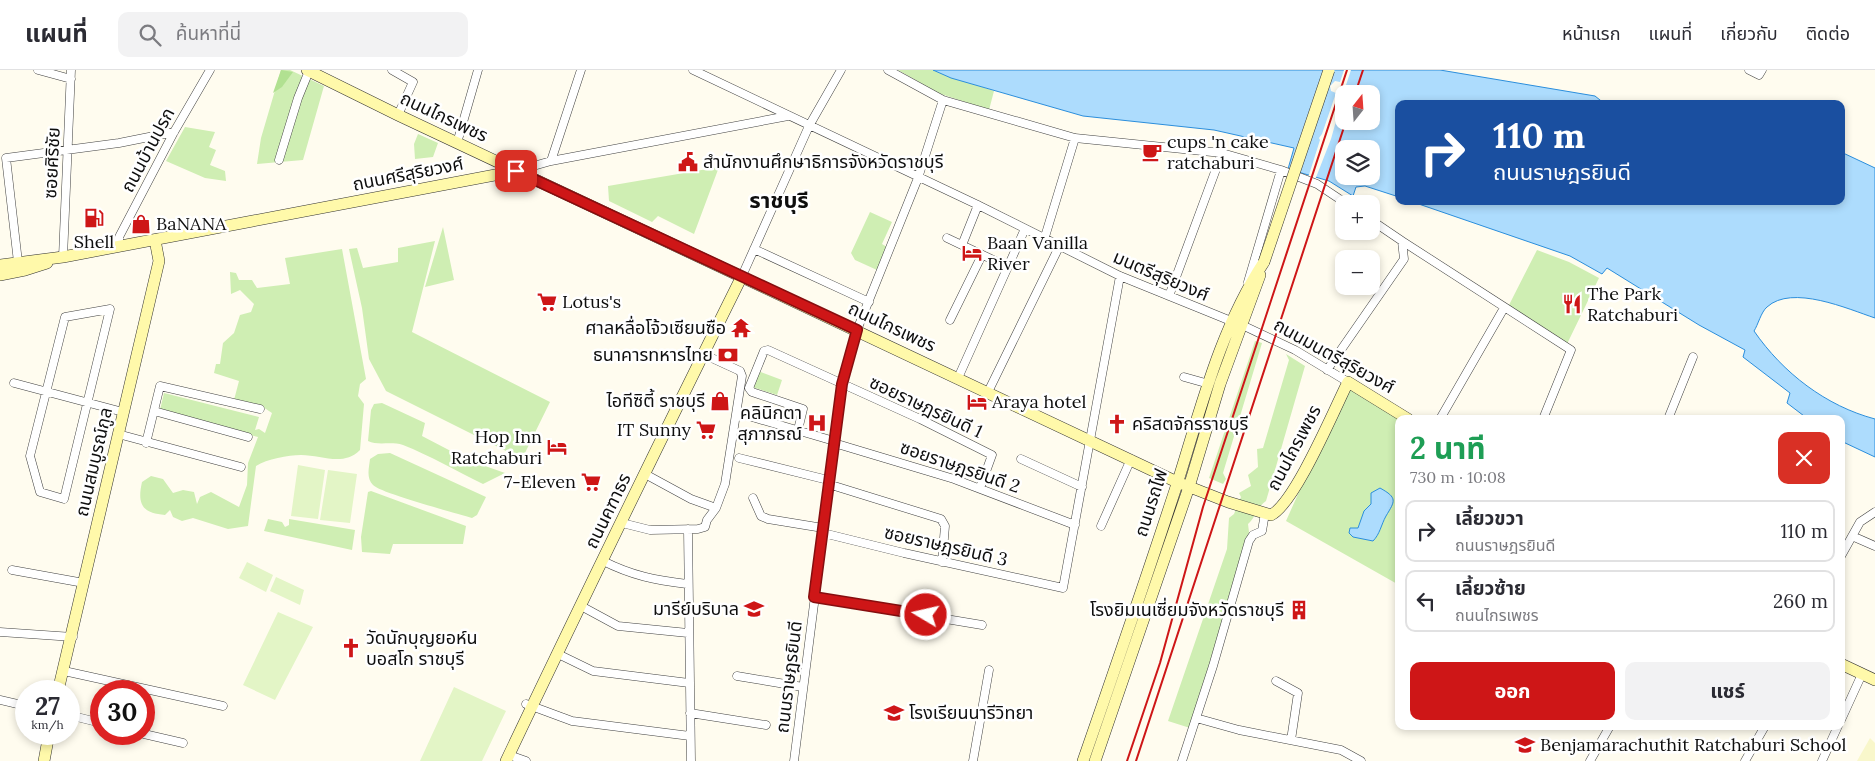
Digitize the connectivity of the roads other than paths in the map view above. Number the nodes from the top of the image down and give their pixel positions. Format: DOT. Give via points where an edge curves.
graph roads {
  1 [pos="38,70"];
  2 [pos="71,70"];
  3 [pos="210,70"];
  4 [pos="308,70"];
  5 [pos="392,70"];
  6 [pos="478,70"];
  7 [pos="581,70"];
  8 [pos="693,70"];
  9 [pos="841,70"];
  10 [pos="888,70"];
  11 [pos="1329,70"];
  12 [pos="1749,70"];
  13 [pos="1762,70"];
  14 [pos="71,79"];
  15 [pos="943,100"];
  16 [pos="398,115"];
  17 [pos="788,116"];
  18 [pos="809,126"];
  19 [pos="174,132"];
  20 [pos="1075,138"];
  21 [pos="457,143"];
  22 [pos="67,151"];
  23 [pos="1222,153"];
  24 [pos="279,160"];
  25 [pos="551,161"];
  26 [pos="1281,170"];
  27 [pos="516,171"];
  28 [pos="918,178"];
  29 [pos="1335,196"];
  30 [pos="978,206"];
  31 [pos="1380,226"];
  32 [pos="1024,230"];
  33 [pos="948,238"];
  34 [pos="155,240"];
  35 [pos="1044,240"];
  36 [pos="1402,241"];
  37 [pos="118,246"];
  38 [pos="962,246"];
  39 [pos="1059,247"];
  40 [pos="754,249"];
  41 [pos="982,255"];
  42 [pos="63,257"];
  43 [pos="18,262"];
  44 [pos="1264,262"];
  45 [pos="0,265"];
  46 [pos="1008,268"];
  47 [pos="0,275"];
  48 [pos="742,276"];
  49 [pos="1120,276"];
  50 [pos="1245,291"];
  51 [pos="1169,296"];
  52 [pos="869,302"];
  53 [pos="1504,308"];
  54 [pos="950,320"];
  55 [pos="1236,324"];
  56 [pos="857,330"];
  57 [pos="703,354"];
  58 [pos="1693,357"];
  59 [pos="1327,370"];
  60 [pos="1184,377"];
  61 [pos="958,378"];
  62 [pos="1348,382"];
  63 [pos="14,383"];
  64 [pos="842,384"];
  65 [pos="1208,384"];
  66 [pos="988,392"];
  67 [pos="45,393"];
  68 [pos="86,403"];
  69 [pos="260,409"];
  70 [pos="154,411"];
  71 [pos="123,412"];
  72 [pos="742,414"];
  73 [pos="1402,415"];
  74 [pos="1442,415"];
  75 [pos="1545,415"];
  76 [pos="1670,415"];
  77 [pos="798,430"];
  78 [pos="118,434"];
  79 [pos="248,437"];
  80 [pos="1090,440"];
  81 [pos="834,442"];
  82 [pos="146,443"];
  83 [pos="739,458"];
  84 [pos="1021,459"];
  85 [pos="1131,459"];
  86 [pos="241,466"];
  87 [pos="645,474"];
  88 [pos="828,482"];
  89 [pos="1177,482"];
  90 [pos="1082,487"];
  91 [pos="1189,487"];
  92 [pos="980,488"];
  93 [pos="753,498"];
  94 [pos="716,508"];
  95 [pos="1875,512"];
  96 [pos="1264,513"];
  97 [pos="622,523"];
  98 [pos="1076,525"];
  99 [pos="1101,526"];
  100 [pos="688,529"];
  101 [pos="823,531"];
  102 [pos="1852,536"];
  103 [pos="1875,546"];
  104 [pos="1845,549"];
  105 [pos="603,561"];
  106 [pos="942,562"];
  107 [pos="12,570"];
  108 [pos="84,583"];
  109 [pos="688,584"];
  110 [pos="814,597"];
  111 [pos="581,606"];
  112 [pos="982,625"];
  113 [pos="0,632"];
  114 [pos="688,633"];
  115 [pos="73,637"];
  116 [pos="558,654"];
  117 [pos="1845,666"];
  118 [pos="989,670"];
  119 [pos="64,671"];
  120 [pos="1862,674"];
  121 [pos="737,676"];
  122 [pos="61,680"];
  123 [pos="1875,680"];
  124 [pos="1276,681"];
  125 [pos="689,683"];
  126 [pos="803,687"];
  127 [pos="0,700"];
  128 [pos="15,703"];
  129 [pos="529,705"];
  130 [pos="224,706"];
  131 [pos="1845,711"];
  132 [pos="690,713"];
  133 [pos="1196,718"];
  134 [pos="766,725"];
  135 [pos="1608,730"];
  136 [pos="1763,730"];
  137 [pos="1836,730"];
  138 [pos="690,736"];
  139 [pos="155,737"];
  140 [pos="1291,740"];
  141 [pos="182,743"];
  142 [pos="47,745"];
  143 [pos="508,758"];
  144 [pos="44,761"];
  145 [pos="526,761"];
  146 [pos="691,761"];
  147 [pos="794,761"];
  148 [pos="973,761"];
  149 [pos="1083,761"];
  150 [pos="1094,761"];
  151 [pos="1182,761"];
  152 [pos="1361,761"];
  153 [pos="1590,761"];
  154 [pos="1745,761"];
  155 [pos="1822,761"];
  1 -- 14 [label="street"];
  2 -- 14 [label="street, ซอยศิริชัย"];
  3 -- 19 [label="street, ถนนบ้านปรก"];
  4 -- 16 [label="main road, ถนนไกรเพชร"];
  4 -- 24 [label="street"];
  5 -- 16 [label="street" via="412,82"];
  6 -- 21 [label="street"];
  7 -- 25 [label="street"];
  8 -- 17 [label="street, มนตรีสุริยวงศ์"];
  9 -- 18 [label="street"];
  10 -- 15 [label="street"];
  11 -- 44 [label="main road, ถนนรถไฟ, bridge"];
  12 -- 13 [label="street" via="1759,74"];
  14 -- 22 [label="street, ซอยศิริชัย"];
  15 -- 20 [label="street"];
  15 -- 28 [label="street, ถนนราษฎรยินดี"];
  16 -- 21 [label="main road, ถนนไกรเพชร"];
  17 -- 18 [label="street, มนตรีสุริยวงศ์"];
  17 -- 25 [label="street, ถนนศรีสุริยวงศ์"];
  18 -- 28 [label="street, มนตรีสุริยวงศ์"];
  18 -- 40 [label="street"];
  19 -- 22 [label="street"];
  19 -- 37 [label="street, ถนนบ้านปรก" via="119,237"];
  20 -- 23 [label="street"];
  20 -- 35 [label="street"];
  21 -- 27 [label="main road, ถนนไกรเพชร"];
  22 -- 42 [label="street, ซอยศิริชัย"];
  22 -- 43 [label="street" via="6,158"];
  23 -- 26 [label="street"];
  23 -- 51 [label="street"];
  25 -- 27 [label="street, ถนนศรีสุริยวงศ์"];
  26 -- 29 [label="street" via="1317,184"];
  26 -- 50 [label="street"];
  27 -- 34 [label="main road, ถนนศรีสุริยวงศ์"];
  27 -- 48 [label="main road, ถนนไกรเพชร"];
  28 -- 30 [label="street, มนตรีสุริยวงศ์"];
  28 -- 52 [label="street, ถนนราษฎรยินดี"];
  30 -- 32 [label="street, มนตรีสุริยวงศ์"];
  30 -- 38 [label="street"];
  31 -- 36 [label="street"];
  32 -- 35 [label="street, มนตรีสุริยวงศ์"];
  32 -- 46 [label="street"];
  33 -- 38 [label="street"];
  34 -- 37 [label="main road, ถนนศรีสุริยวงศ์"];
  34 -- 71 [label="main road, ถนนสมบูรณ์กูล" via="159,261"];
  35 -- 39 [label="street, มนตรีสุริยวงศ์"];
  36 -- 53 [label="street"];
  36 -- 59 [label="street" via="1404,259"];
  37 -- 42 [label="main road, ถนนศรีสุริยวงศ์"];
  38 -- 41 [label="street"];
  39 -- 49 [label="street, มนตรีสุริยวงศ์"];
  39 -- 66 [label="street"];
  40 -- 48 [label="street"];
  40 -- 52 [label="street"];
  41 -- 46 [label="street"];
  41 -- 54 [label="street"];
  42 -- 43 [label="main road, ถนนศรีสุริยวงศ์"];
  42 -- 47 [label="main road, ถนนศรีสุริยวงศ์"];
  43 -- 45 [label="main road, ถนนศรีสุริยวงศ์"];
  44 -- 50 [label="main road, ถนนรถไฟ"];
  44 -- 55 [label="main road, ถนนรถไฟ"];
  46 -- 61 [label="street"];
  48 -- 56 [label="main road, ถนนไกรเพชร"];
  48 -- 57 [label="main road, ถนนคฑาธร"];
  49 -- 51 [label="street, มนตรีสุริยวงศ์"];
  49 -- 80 [label="street"];
  50 -- 55 [label="main road, ถนนรถไฟ"];
  51 -- 55 [label="street, มนตรีสุริยวงศ์"];
  52 -- 56 [label="street, ถนนราษฎรยินดี"];
  53 -- 74 [label="street"];
  53 -- 75 [label="street" via="1571,350"];
  55 -- 59 [label="street, ถนนมนตรีสุริยวงศ์" via="1299,352"];
  55 -- 65 [label="main road, ถนนรถไฟ"];
  55 -- 91 [label="main road, ถนนรถไฟ"];
  56 -- 61 [label="main road, ถนนไกรเพชร"];
  56 -- 64 [label="street, ถนนราษฎรยินดี"];
  57 -- 87 [label="main road, ถนนคฑาธร"];
  57 -- 94 [label="street" via="735,367 742,376 725,484"];
  58 -- 76 [label="street"];
  59 -- 62 [label="street, ถนนมนตรีสุริยวงศ์"];
  60 -- 65 [label="street"];
  61 -- 66 [label="main road, ถนนไกรเพชร"];
  62 -- 73 [label="main road, ถนนมนตรีสุริยวงศ์"];
  62 -- 96 [label="main road, ถนนไกรเพชร" via="1284,504 1272,515"];
  63 -- 67 [label="street"];
  64 -- 77 [label="street" via="764,351 749,388 752,392 803,409"];
  64 -- 81 [label="street, ถนนราษฎรยินดี"];
  64 -- 92 [label="street, ซอยราษฎรยินดี 1" via="992,455"];
  65 -- 89 [label="main road, ถนนรถไฟ"];
  66 -- 80 [label="main road, ถนนไกรเพชร"];
  67 -- 68 [label="street"];
  67 -- 68 [label="street" via="65,316 110,309"];
  67 -- 68 [label="street" via="30,456 40,492 64,499"];
  68 -- 71 [label="street"];
  69 -- 70 [label="street" via="160,386"];
  70 -- 79 [label="street"];
  70 -- 82 [label="street"];
  71 -- 78 [label="main road, ถนนสมบูรณ์กูล"];
  72 -- 77 [label="street, ซอยราษฎรยินดี 2"];
  77 -- 81 [label="street, ซอยราษฎรยินดี 2"];
  78 -- 82 [label="street"];
  78 -- 108 [label="main road, ถนนสมบูรณ์กูล"];
  80 -- 85 [label="main road, ถนนไกรเพชร"];
  80 -- 90 [label="street"];
  81 -- 88 [label="street, ถนนราษฎรยินดี"];
  81 -- 92 [label="street, ซอยราษฎรยินดี 2"];
  82 -- 86 [label="street"];
  83 -- 88 [label="street"];
  84 -- 90 [label="street"];
  85 -- 89 [label="main road, ถนนไกรเพชร"];
  85 -- 99 [label="street"];
  87 -- 94 [label="street" via="691,499"];
  87 -- 97 [label="main road, ถนนคฑาธร"];
  88 -- 101 [label="street, ถนนราษฎรยินดี"];
  88 -- 106 [label="street" via="941,519 945,526"];
  89 -- 91 [label="main road, ถนนไกรเพชร"];
  89 -- 149 [label="main road, ถนนรถไฟ"];
  90 -- 98 [label="street"];
  91 -- 96 [label="main road, ถนนไกรเพชร"];
  91 -- 150 [label="main road, ถนนรถไฟ"];
  92 -- 98 [label="street, ซอยราษฎรยินดี 2"];
  93 -- 101 [label="street, ซอยราษฎรยินดี 3" via="762,516 768,519"];
  94 -- 100 [label="street" via="705,528"];
  95 -- 102 [label="street" via="1860,522"];
  96 -- 133 [label="street" via="1262,532 1253,535 1249,541"];
  97 -- 100 [label="street" via="650,530"];
  97 -- 105 [label="main road, ถนนคฑาธร"];
  98 -- 106 [label="street, ซอยราษฎรยินดี 3" via="1062,588"];
  100 -- 109 [label="street"];
  101 -- 106 [label="street, ซอยราษฎรยินดี 3"];
  101 -- 110 [label="street, ถนนราษฎรยินดี"];
  102 -- 103 [label="street"];
  102 -- 104 [label="street"];
  105 -- 109 [label="street" via="651,580"];
  105 -- 111 [label="main road, ถนนคฑาธร"];
  107 -- 108 [label="street"];
  108 -- 115 [label="main road, ถนนสมบูรณ์กูล"];
  109 -- 114 [label="street"];
  110 -- 112 [label="street"];
  110 -- 126 [label="street, ถนนราษฎรยินดี"];
  111 -- 114 [label="street" via="618,626"];
  111 -- 116 [label="main road, ถนนคฑาธร"];
  113 -- 115 [label="street"];
  114 -- 125 [label="street"];
  115 -- 119 [label="main road, ถนนสมบูรณ์กูล"];
  116 -- 125 [label="street" via="592,671"];
  116 -- 129 [label="main road, ถนนคฑาธร"];
  117 -- 120 [label="main road"];
  118 -- 148 [label="street"];
  119 -- 122 [label="main road, ถนนสมบูรณ์กูล"];
  119 -- 130 [label="street"];
  120 -- 123 [label="main road"];
  120 -- 131 [label="street"];
  121 -- 126 [label="street"];
  124 -- 140 [label="street" via="1298,693"];
  125 -- 132 [label="street"];
  126 -- 147 [label="street, ถนนราษฎรยินดี"];
  127 -- 128 [label="street"];
  129 -- 138 [label="street" via="572,721"];
  129 -- 143 [label="main road, ถนนคฑาธร"];
  132 -- 134 [label="street"];
  132 -- 138 [label="street"];
  133 -- 140 [label="street"];
  133 -- 151 [label="street"];
  135 -- 153 [label="street"];
  136 -- 154 [label="street"];
  137 -- 155 [label="street"];
  138 -- 146 [label="street"];
  139 -- 141 [label="street"];
  140 -- 152 [label="street" via="1341,750"];
  142 -- 144 [label="main road"];
  143 -- 145 [label="street"];
}
